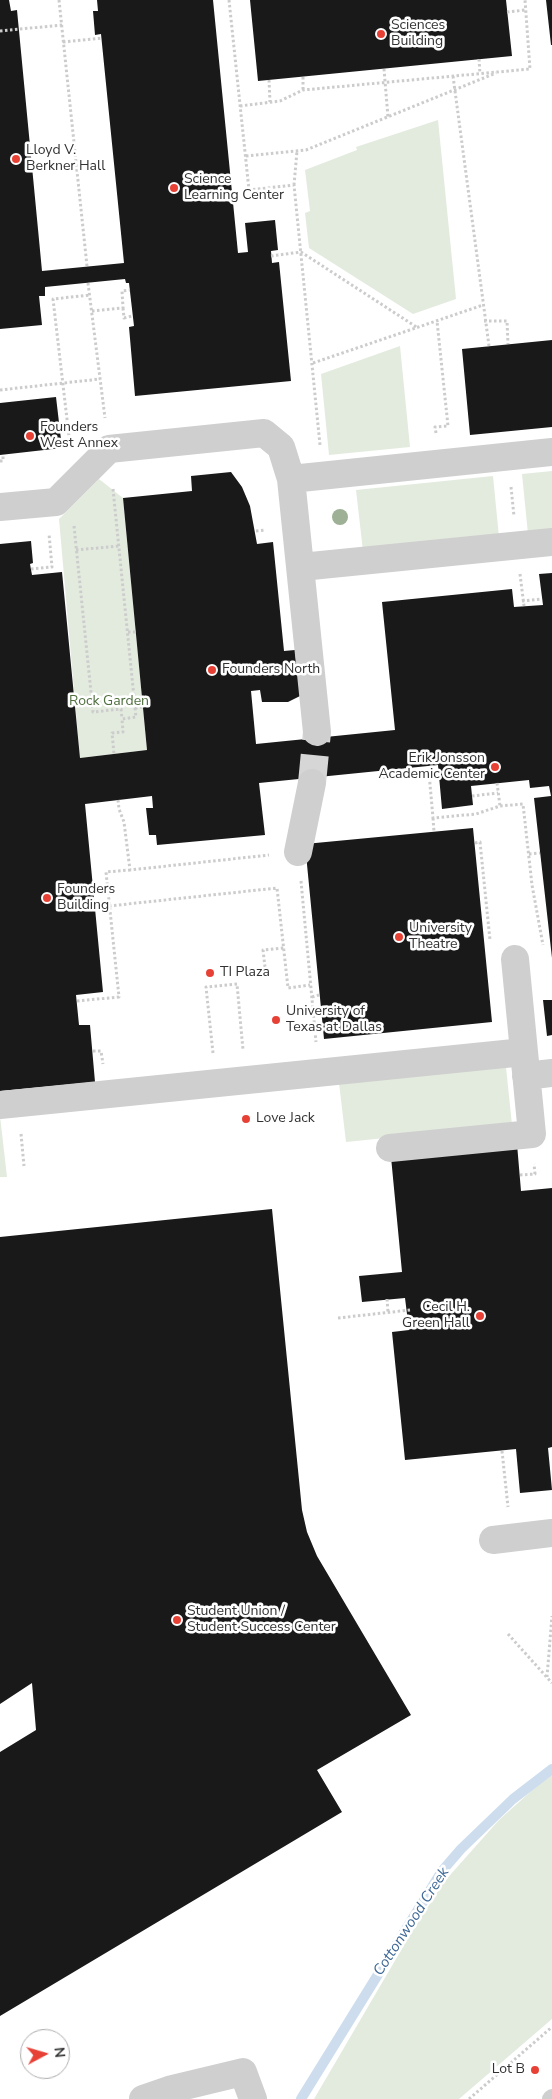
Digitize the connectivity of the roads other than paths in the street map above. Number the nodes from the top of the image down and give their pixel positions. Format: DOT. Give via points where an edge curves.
graph roads {
  1 [pos="552,452"];
  2 [pos="291,479"];
  3 [pos="0,508"];
  4 [pos="552,542"];
  5 [pos="301,567"];
  6 [pos="317,732"];
  7 [pos="312,783"];
  8 [pos="298,852"];
  9 [pos="503,953"];
  10 [pos="534,1067"];
  11 [pos="0,1105"];
  12 [pos="390,1148"];
  13 [pos="552,1533"];
  14 [pos="502,1538"];
  15 [pos="193,2092"];
  16 [pos="143,2099"];
  17 [pos="253,2099"];
  1 -- 2 [label="street"];
  2 -- 3 [label="street" via="281,447 264,433 109,449 56,502"];
  2 -- 5 [label="street"];
  4 -- 5 [label="street"];
  5 -- 6 [label="street"];
  7 -- 8 [label="street"];
  9 -- 10 [label="street"];
  10 -- 11 [label="street" via="319,1072"];
  10 -- 12 [label="street" via="532,1134"];
  13 -- 14 [label="street"];
  15 -- 16 [label="street"];
  15 -- 17 [label="street" via="243,2072"];
}
